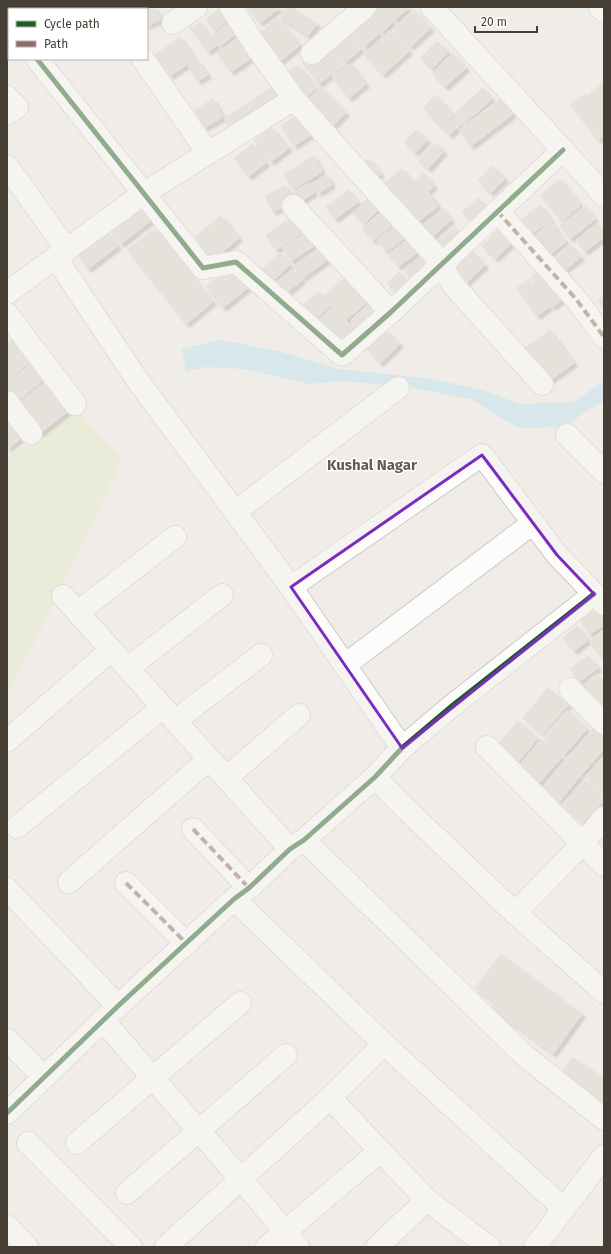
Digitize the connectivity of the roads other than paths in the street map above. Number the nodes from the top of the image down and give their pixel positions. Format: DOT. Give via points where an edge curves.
graph roads {
  1 [pos="196,7"];
  2 [pos="231,7"];
  3 [pos="365,7"];
  4 [pos="432,7"];
  5 [pos="600,7"];
  6 [pos="604,11"];
  7 [pos="173,23"];
  8 [pos="312,53"];
  9 [pos="38,60"];
  10 [pos="144,60"];
  11 [pos="7,97"];
  12 [pos="294,99"];
  13 [pos="7,114"];
  14 [pos="563,150"];
  15 [pos="208,153"];
  16 [pos="7,166"];
  17 [pos="143,194"];
  18 [pos="604,195"];
  19 [pos="293,206"];
  20 [pos="497,211"];
  21 [pos="62,254"];
  22 [pos="441,265"];
  23 [pos="7,292"];
  24 [pos="391,312"];
  25 [pos="7,314"];
  26 [pos="604,337"];
  27 [pos="542,384"];
  28 [pos="398,388"];
  29 [pos="7,402"];
  30 [pos="75,404"];
  31 [pos="31,432"];
  32 [pos="567,435"];
  33 [pos="604,472"];
  34 [pos="235,512"];
  35 [pos="533,523"];
  36 [pos="175,537"];
  37 [pos="291,587"];
  38 [pos="222,595"];
  39 [pos="63,596"];
  40 [pos="599,599"];
  41 [pos="78,612"];
  42 [pos="111,650"];
  43 [pos="261,655"];
  44 [pos="346,665"];
  45 [pos="128,668"];
  46 [pos="570,689"];
  47 [pos="169,714"];
  48 [pos="299,715"];
  49 [pos="604,723"];
  50 [pos="7,741"];
  51 [pos="487,747"];
  52 [pos="402,748"];
  53 [pos="210,759"];
  54 [pos="375,777"];
  55 [pos="226,778"];
  56 [pos="604,818"];
  57 [pos="17,828"];
  58 [pos="193,829"];
  59 [pos="297,844"];
  60 [pos="582,844"];
  61 [pos="604,865"];
  62 [pos="69,882"];
  63 [pos="126,883"];
  64 [pos="7,889"];
  65 [pos="242,894"];
  66 [pos="515,913"];
  67 [pos="187,944"];
  68 [pos="604,992"];
  69 [pos="240,1002"];
  70 [pos="110,1013"];
  71 [pos="7,1040"];
  72 [pos="384,1044"];
  73 [pos="286,1056"];
  74 [pos="44,1077"];
  75 [pos="152,1078"];
  76 [pos="330,1098"];
  77 [pos="7,1113"];
  78 [pos="604,1119"];
  79 [pos="200,1130"];
  80 [pos="77,1143"];
  81 [pos="28,1144"];
  82 [pos="380,1151"];
  83 [pos="604,1156"];
  84 [pos="242,1178"];
  85 [pos="127,1193"];
  86 [pos="427,1200"];
  87 [pos="564,1209"];
  88 [pos="7,1226"];
  89 [pos="292,1239"];
  90 [pos="389,1243"];
  91 [pos="27,1247"];
  92 [pos="131,1247"];
  93 [pos="166,1247"];
  94 [pos="267,1247"];
  95 [pos="489,1247"];
  96 [pos="535,1247"];
  1 -- 7 [label="street"];
  2 -- 12 [label="street"];
  3 -- 8 [label="street"];
  4 -- 14 [label="street"];
  5 -- 6 [label="street"];
  9 -- 17 [label="street"];
  10 -- 15 [label="street"];
  11 -- 13 [label="street" via="16,107"];
  12 -- 15 [label="street"];
  12 -- 22 [label="street" via="433,252"];
  14 -- 18 [label="street"];
  14 -- 20 [label="street"];
  15 -- 17 [label="street"];
  16 -- 21 [label="street"];
  17 -- 21 [label="street"];
  17 -- 24 [label="street" via="203,268 236,262 342,355"];
  19 -- 24 [label="street"];
  20 -- 22 [label="street"];
  20 -- 26 [label="street" via="576,300"];
  21 -- 23 [label="street"];
  21 -- 34 [label="street" via="138,381"];
  22 -- 24 [label="street"];
  22 -- 27 [label="street" via="454,286"];
  25 -- 30 [label="street"];
  28 -- 34 [label="street"];
  29 -- 31 [label="street"];
  32 -- 33 [label="street"];
  34 -- 37 [label="street"];
  35 -- 37 [label="street" via="482,454"];
  35 -- 40 [label="street" via="557,555"];
  35 -- 44 [label="street"];
  36 -- 41 [label="street"];
  37 -- 44 [label="street"];
  38 -- 45 [label="street"];
  39 -- 41 [label="street"];
  40 -- 52 [label="street" via="454,705"];
  41 -- 42 [label="street"];
  42 -- 45 [label="street"];
  42 -- 50 [label="street"];
  43 -- 47 [label="street"];
  44 -- 52 [label="street"];
  45 -- 47 [label="street"];
  46 -- 49 [label="street"];
  47 -- 53 [label="street"];
  47 -- 57 [label="street"];
  48 -- 55 [label="street"];
  51 -- 60 [label="street"];
  52 -- 54 [label="street"];
  53 -- 55 [label="street"];
  53 -- 62 [label="street"];
  54 -- 59 [label="street"];
  54 -- 66 [label="street"];
  55 -- 59 [label="street"];
  56 -- 60 [label="street"];
  58 -- 65 [label="street"];
  59 -- 65 [label="street"];
  59 -- 78 [label="street" via="525,1056"];
  60 -- 61 [label="street"];
  60 -- 66 [label="street"];
  63 -- 67 [label="street"];
  64 -- 70 [label="street"];
  65 -- 67 [label="street"];
  65 -- 72 [label="street"];
  66 -- 68 [label="street"];
  67 -- 70 [label="street"];
  69 -- 75 [label="street"];
  70 -- 74 [label="street"];
  70 -- 75 [label="street"];
  71 -- 74 [label="street"];
  72 -- 76 [label="street"];
  72 -- 87 [label="street"];
  73 -- 79 [label="street"];
  74 -- 77 [label="street"];
  75 -- 79 [label="street"];
  75 -- 80 [label="street"];
  76 -- 82 [label="street"];
  76 -- 84 [label="street"];
  79 -- 84 [label="street"];
  79 -- 85 [label="street"];
  81 -- 92 [label="street"];
  82 -- 86 [label="street"];
  82 -- 89 [label="street"];
  83 -- 87 [label="street"];
  84 -- 89 [label="street"];
  84 -- 93 [label="street"];
  86 -- 90 [label="street"];
  86 -- 95 [label="street"];
  87 -- 96 [label="street"];
  88 -- 91 [label="street"];
  89 -- 94 [label="street"];
}
